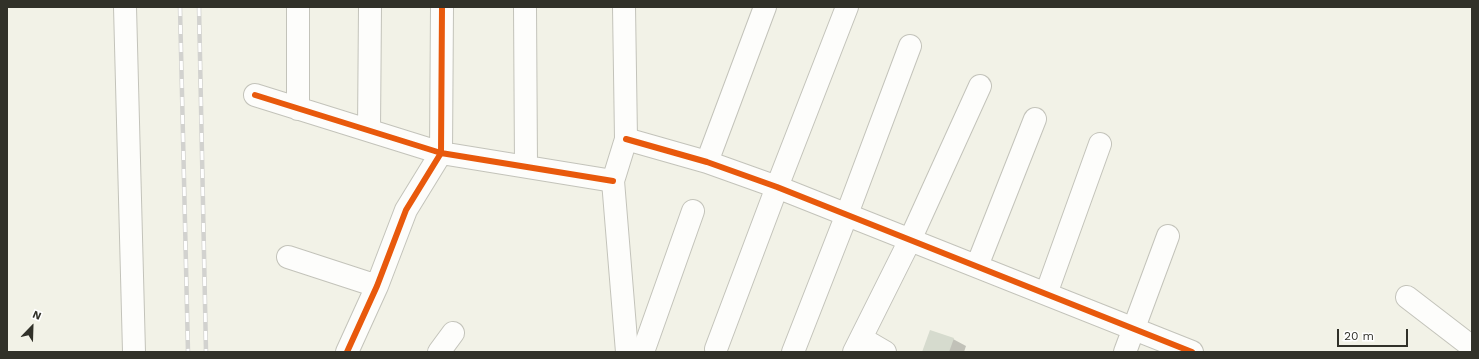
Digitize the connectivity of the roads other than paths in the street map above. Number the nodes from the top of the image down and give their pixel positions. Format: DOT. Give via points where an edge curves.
graph roads {
  1 [pos="125,7"];
  2 [pos="298,7"];
  3 [pos="370,7"];
  4 [pos="442,7"];
  5 [pos="525,7"];
  6 [pos="624,7"];
  7 [pos="765,7"];
  8 [pos="846,7"];
  9 [pos="910,46"];
  10 [pos="980,86"];
  11 [pos="255,95"];
  12 [pos="298,109"];
  13 [pos="1035,118"];
  14 [pos="369,130"];
  15 [pos="626,139"];
  16 [pos="1100,144"];
  17 [pos="441,153"];
  18 [pos="707,162"];
  19 [pos="526,166"];
  20 [pos="614,181"];
  21 [pos="776,187"];
  22 [pos="692,211"];
  23 [pos="848,214"];
  24 [pos="1168,236"];
  25 [pos="910,240"];
  26 [pos="288,257"];
  27 [pos="977,266"];
  28 [pos="377,286"];
  29 [pos="1046,294"];
  30 [pos="1408,296"];
  31 [pos="1134,329"];
  32 [pos="452,333"];
  33 [pos="858,345"];
  34 [pos="1472,347"];
  35 [pos="716,349"];
  36 [pos="134,352"];
  37 [pos="347,352"];
  38 [pos="439,352"];
  39 [pos="627,352"];
  40 [pos="643,352"];
  41 [pos="792,352"];
  42 [pos="885,352"];
  43 [pos="1125,352"];
  44 [pos="1192,352"];
  1 -- 36 [label="street"];
  2 -- 12 [label="street"];
  3 -- 14 [label="street"];
  4 -- 17 [label="street"];
  5 -- 19 [label="street"];
  6 -- 15 [label="street"];
  7 -- 18 [label="street"];
  8 -- 21 [label="street"];
  9 -- 23 [label="street"];
  10 -- 25 [label="street"];
  11 -- 12 [label="street"];
  12 -- 14 [label="street"];
  13 -- 27 [label="street"];
  14 -- 17 [label="street"];
  15 -- 18 [label="street"];
  15 -- 20 [label="street"];
  16 -- 29 [label="street"];
  17 -- 19 [label="street"];
  17 -- 28 [label="street" via="406,210"];
  18 -- 21 [label="street"];
  19 -- 20 [label="street"];
  20 -- 39 [label="street"];
  21 -- 23 [label="street"];
  21 -- 35 [label="street"];
  22 -- 40 [label="street"];
  23 -- 25 [label="street"];
  23 -- 41 [label="street"];
  24 -- 31 [label="street"];
  25 -- 27 [label="street"];
  25 -- 33 [label="street"];
  26 -- 28 [label="street"];
  27 -- 29 [label="street"];
  28 -- 37 [label="street"];
  29 -- 31 [label="street"];
  30 -- 34 [label="street"];
  31 -- 43 [label="street"];
  31 -- 44 [label="street"];
  32 -- 38 [label="street"];
  33 -- 42 [label="street"];
}
